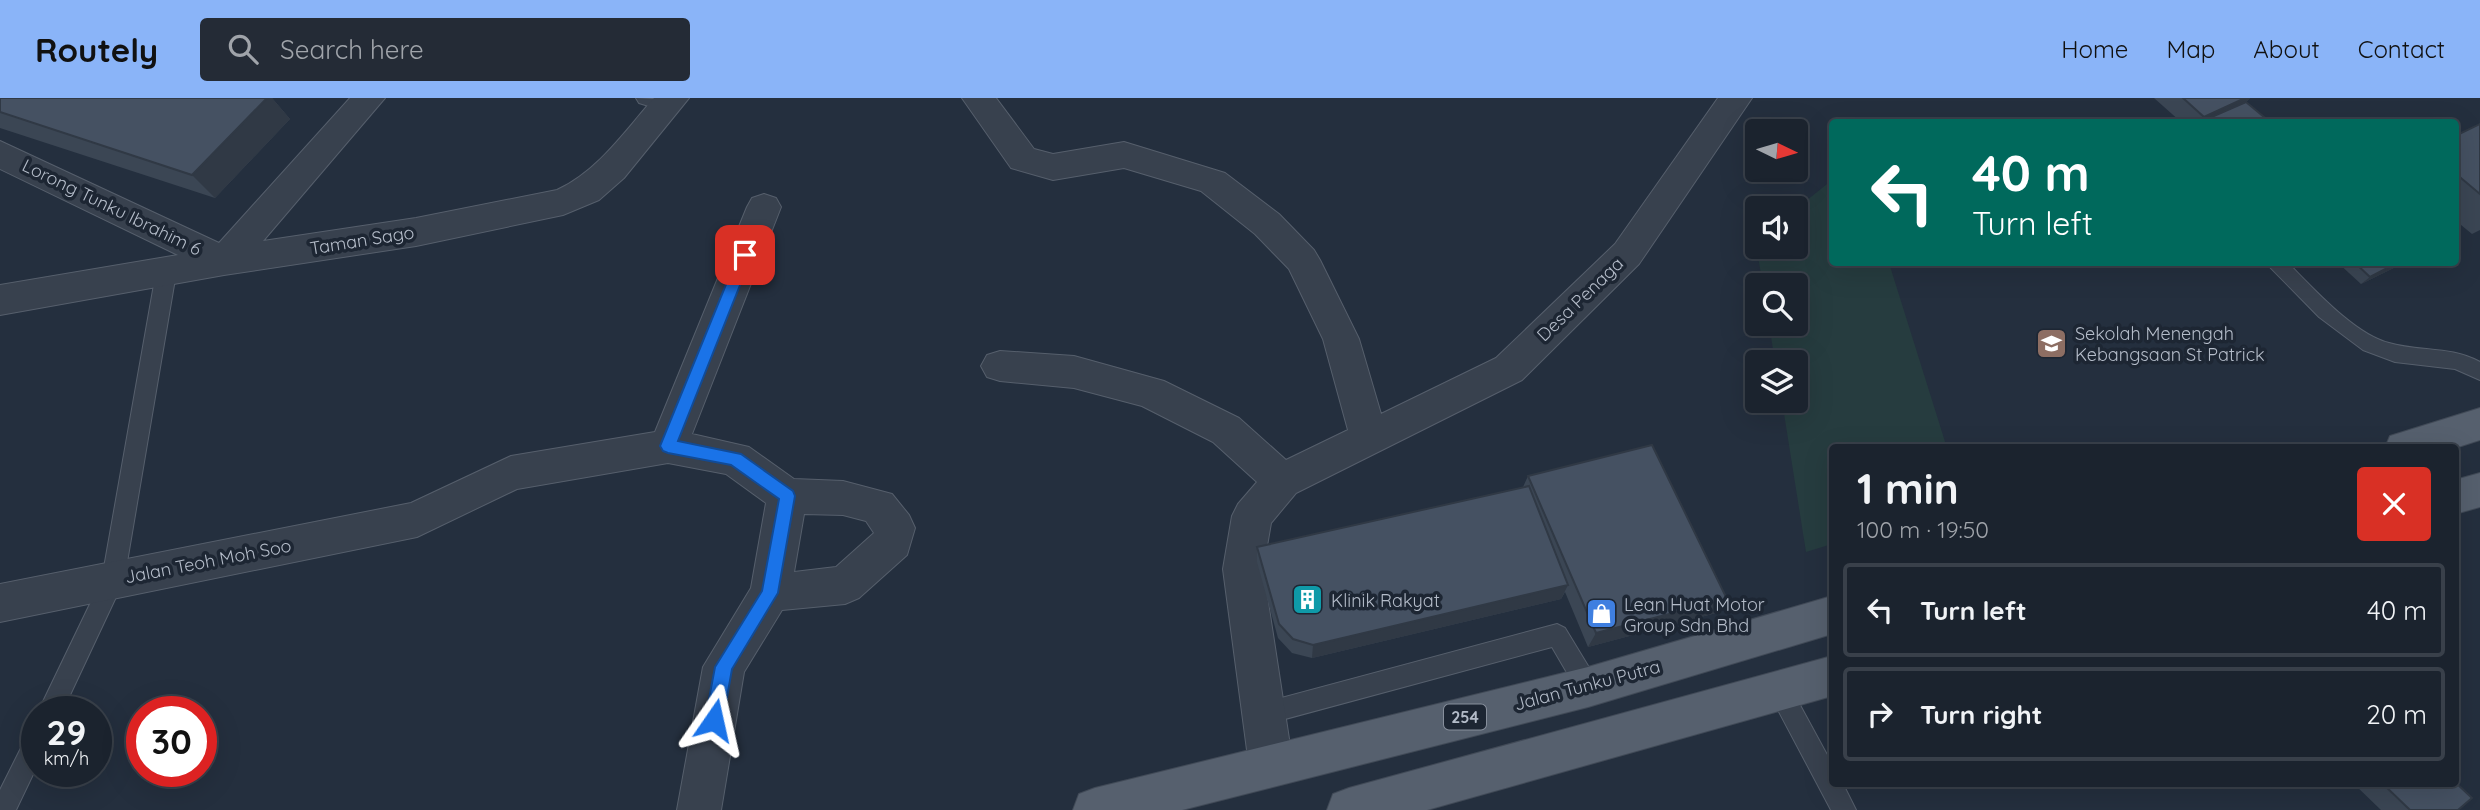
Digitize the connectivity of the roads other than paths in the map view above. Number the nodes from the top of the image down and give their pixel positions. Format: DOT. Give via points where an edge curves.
graph roads {
  1 [pos="369,98"];
  2 [pos="978,98"];
  3 [pos="1736,98"];
  4 [pos="662,100"];
  5 [pos="0,154"];
  6 [pos="764,207"];
  7 [pos="224,261"];
  8 [pos="2279,266"];
  9 [pos="166,273"];
  10 [pos="0,300"];
  11 [pos="1000,366"];
  12 [pos="2480,372"];
  13 [pos="2480,424"];
  14 [pos="1369,438"];
  15 [pos="2417,444"];
  16 [pos="668,446"];
  17 [pos="1282,481"];
  18 [pos="2480,491"];
  19 [pos="787,496"];
  20 [pos="2459,496"];
  21 [pos="113,580"];
  22 [pos="770,593"];
  23 [pos="0,603"];
  24 [pos="1829,616"];
  25 [pos="1829,677"];
  26 [pos="1588,687"];
  27 [pos="1780,691"];
  28 [pos="58,696"];
  29 [pos="1263,714"];
  30 [pos="1271,765"];
  31 [pos="21,773"];
  32 [pos="1829,782"];
  33 [pos="1832,787"];
  34 [pos="1435,799"];
  35 [pos="3,810"];
  36 [pos="699,810"];
  37 [pos="1095,810"];
  38 [pos="1349,810"];
  39 [pos="1844,810"];
  1 -- 7 [label="street"];
  2 -- 14 [label="street" via="1023,159 1053,167 1124,155 1213,182 1267,224 1302,260 1341,339"];
  3 -- 14 [label="street, Desa Penaga" via="1627,254 1508,369"];
  4 -- 7 [label="street, Taman Sago" via="611,169 587,191 563,202 416,232"];
  5 -- 7 [label="street, Lorong Tunku Ibrahim 6"];
  6 -- 16 [label="street"];
  7 -- 9 [label="street, Taman Sago"];
  8 -- 12 [label="lane" via="2368,344 2397,353 2451,358"];
  9 -- 10 [label="street, Taman Sago"];
  9 -- 21 [label="lane"];
  11 -- 17 [label="street" via="1073,372 1151,392 1226,430"];
  13 -- 15 [label="main road"];
  14 -- 17 [label="street, Desa Penaga"];
  16 -- 19 [label="street, Jalan Teoh Moh Soo" via="735,458"];
  16 -- 21 [label="street, Jalan Teoh Moh Soo" via="511,473 417,519"];
  17 -- 29 [label="street" via="1252,516 1242,569"];
  18 -- 20 [label="main road"];
  19 -- 22 [label="street"];
  19 -- 22 [label="street" via="843,498 878,506 895,528 893,542 845,585"];
  21 -- 23 [label="street, Jalan Teoh Moh Soo"];
  21 -- 28 [label="lane"];
  22 -- 36 [label="street" via="724,667"];
  24 -- 26 [label="main road, Jalan Tunku Putra / 254"];
  25 -- 27 [label="main road"];
  26 -- 29 [label="lane" via="1557,635"];
  26 -- 30 [label="main road, Jalan Tunku Putra / 254"];
  27 -- 32 [label="lane"];
  27 -- 34 [label="main road"];
  29 -- 30 [label="street"];
  30 -- 37 [label="main road, Jalan Tunku Putra / 254"];
  31 -- 35 [label="lane"];
  33 -- 39 [label="lane"];
  34 -- 38 [label="main road"];
}
